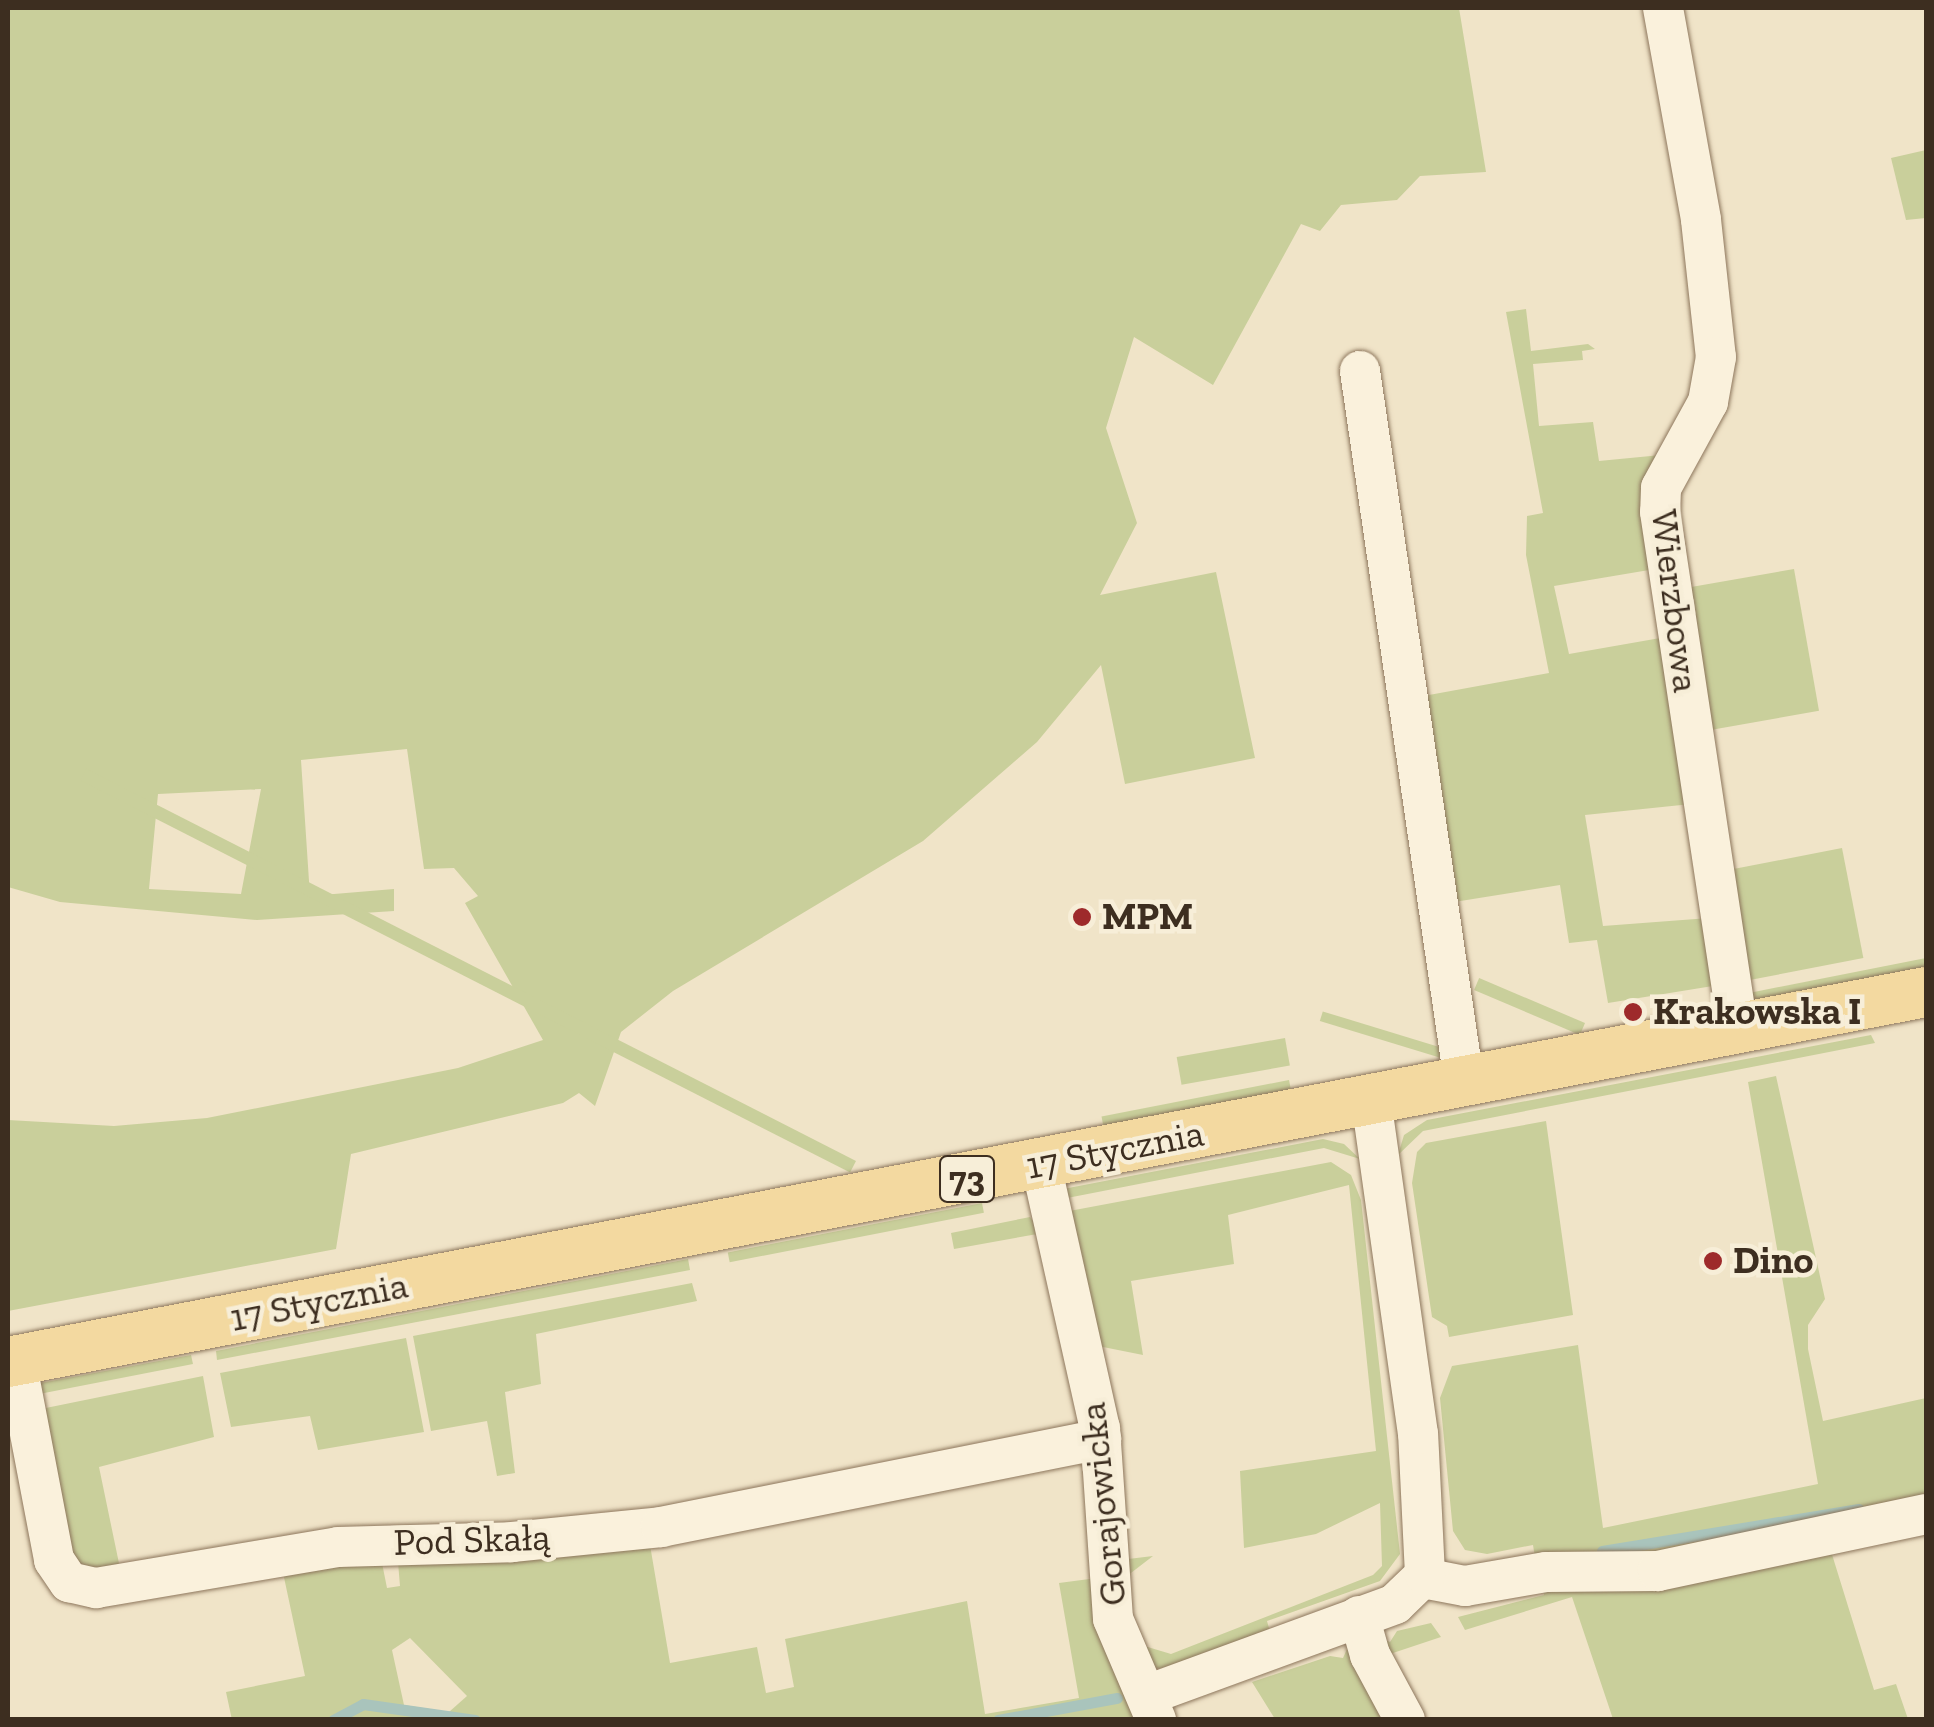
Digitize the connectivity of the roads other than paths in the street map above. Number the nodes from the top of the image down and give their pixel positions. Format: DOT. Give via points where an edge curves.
graph roads {
  1 [pos="1663,8"];
  2 [pos="1360,371"];
  3 [pos="1926,992"];
  4 [pos="1738,1028"];
  5 [pos="1464,1081"];
  6 [pos="1371,1099"];
  7 [pos="1041,1164"];
  8 [pos="12,1361"];
  9 [pos="1101,1439"];
  10 [pos="1926,1514"];
  11 [pos="1423,1578"];
  12 [pos="1359,1616"];
  13 [pos="1152,1707"];
  14 [pos="1405,1720"];
  1 -- 4 [label="street, Wierzbowa" via="1701,220 1716,357 1708,402 1662,488 1660,512"];
  2 -- 5 [label="street"];
  3 -- 4 [label="main road, 17 Stycznia / 73"];
  4 -- 5 [label="main road, 17 Stycznia / 73"];
  5 -- 6 [label="main road, 17 Stycznia / 73"];
  6 -- 7 [label="main road, 17 Stycznia / 73"];
  6 -- 11 [label="street" via="1418,1434 1428,1549"];
  7 -- 8 [label="main road, 17 Stycznia / 73"];
  7 -- 9 [label="street, Gorajowicka"];
  8 -- 9 [label="street, Pod Skałą" via="54,1560 69,1582 96,1588 338,1547 512,1542 661,1528"];
  9 -- 13 [label="street, Gorajowicka" via="1111,1609"];
  10 -- 11 [label="street" via="1658,1571 1546,1572 1457,1586"];
  11 -- 12 [label="street" via="1408,1597"];
  12 -- 13 [label="street"];
  12 -- 14 [label="street" via="1370,1656"];
}
